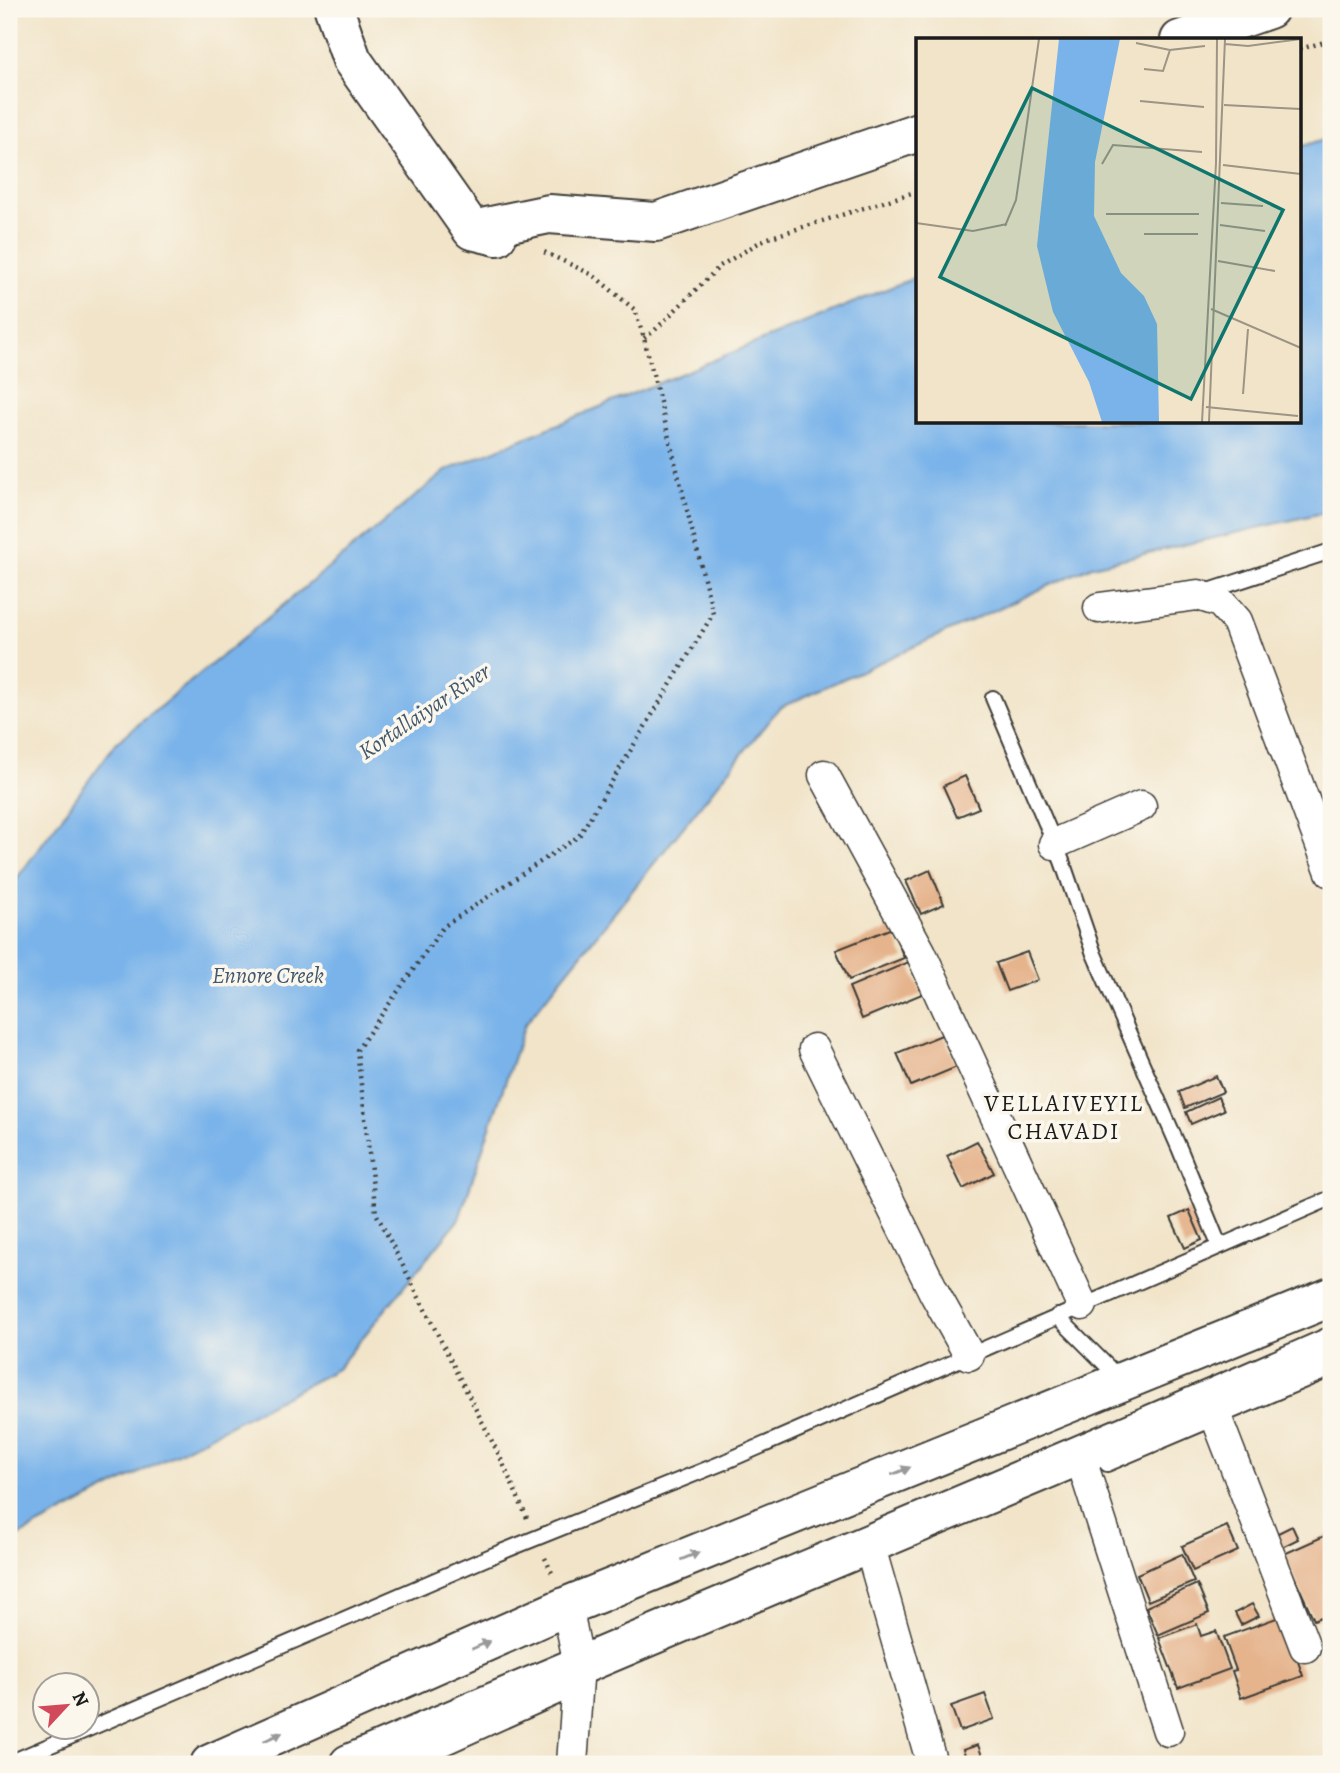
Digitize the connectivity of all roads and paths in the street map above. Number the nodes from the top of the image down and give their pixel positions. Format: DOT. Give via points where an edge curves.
graph roads {
  1 [pos="334,9"];
  2 [pos="1269,9"];
  3 [pos="1186,38"];
  4 [pos="1331,40"];
  5 [pos="1302,48"];
  6 [pos="916,133"];
  7 [pos="916,192"];
  8 [pos="472,230"];
  9 [pos="528,244"];
  10 [pos="644,338"];
  11 [pos="1331,551"];
  12 [pos="1198,595"];
  13 [pos="1099,608"];
  14 [pos="993,698"];
  15 [pos="824,775"];
  16 [pos="1141,806"];
  17 [pos="1054,844"];
  18 [pos="1331,872"];
  19 [pos="814,1049"];
  20 [pos="1331,1198"];
  21 [pos="1219,1245"];
  22 [pos="1331,1297"];
  23 [pos="1069,1310"];
  24 [pos="1331,1348"];
  25 [pos="969,1355"];
  26 [pos="1331,1369"];
  27 [pos="1123,1381"];
  28 [pos="1213,1410"];
  29 [pos="500,1457"];
  30 [pos="1080,1469"];
  31 [pos="873,1557"];
  32 [pos="567,1606"];
  33 [pos="1305,1647"];
  34 [pos="582,1678"];
  35 [pos="1168,1731"];
  36 [pos="9,1763"];
  37 [pos="210,1764"];
  38 [pos="349,1764"];
  39 [pos="408,1764"];
  40 [pos="572,1764"];
  41 [pos="932,1764"];
  1 -- 8 [label="main road" via="352,60"];
  2 -- 3 [label="main road"];
  4 -- 5 [label="path"];
  6 -- 8 [label="main road" via="656,222 549,214"];
  7 -- 10 [label="path" via="765,239 720,266"];
  8 -- 9 [label="main road"];
  9 -- 10 [label="path" via="593,275 635,310"];
  10 -- 29 [label="path" via="713,614 579,836 443,927 357,1050 376,1213"];
  11 -- 12 [label="lane"];
  12 -- 13 [label="street"];
  12 -- 18 [label="street" via="1220,602 1237,621"];
  14 -- 17 [label="lane"];
  15 -- 23 [label="street" via="921,953"];
  16 -- 17 [label="street"];
  17 -- 21 [label="lane" via="1094,954"];
  19 -- 25 [label="street"];
  20 -- 21 [label="lane"];
  21 -- 23 [label="lane"];
  22 -- 27 [label="main road"];
  23 -- 25 [label="lane"];
  23 -- 27 [label="lane"];
  24 -- 28 [label="main road"];
  25 -- 36 [label="lane"];
  26 -- 28 [label="lane"];
  32 -- 27 [label="main road, one-way"];
  28 -- 30 [label="main road"];
  28 -- 33 [label="street"];
  30 -- 31 [label="main road"];
  30 -- 35 [label="street"];
  31 -- 34 [label="main road"];
  31 -- 41 [label="street"];
  32 -- 34 [label="street"];
  37 -- 32 [label="main road, one-way"];
  34 -- 38 [label="main road"];
  34 -- 39 [label="lane"];
  34 -- 40 [label="street"];
}
